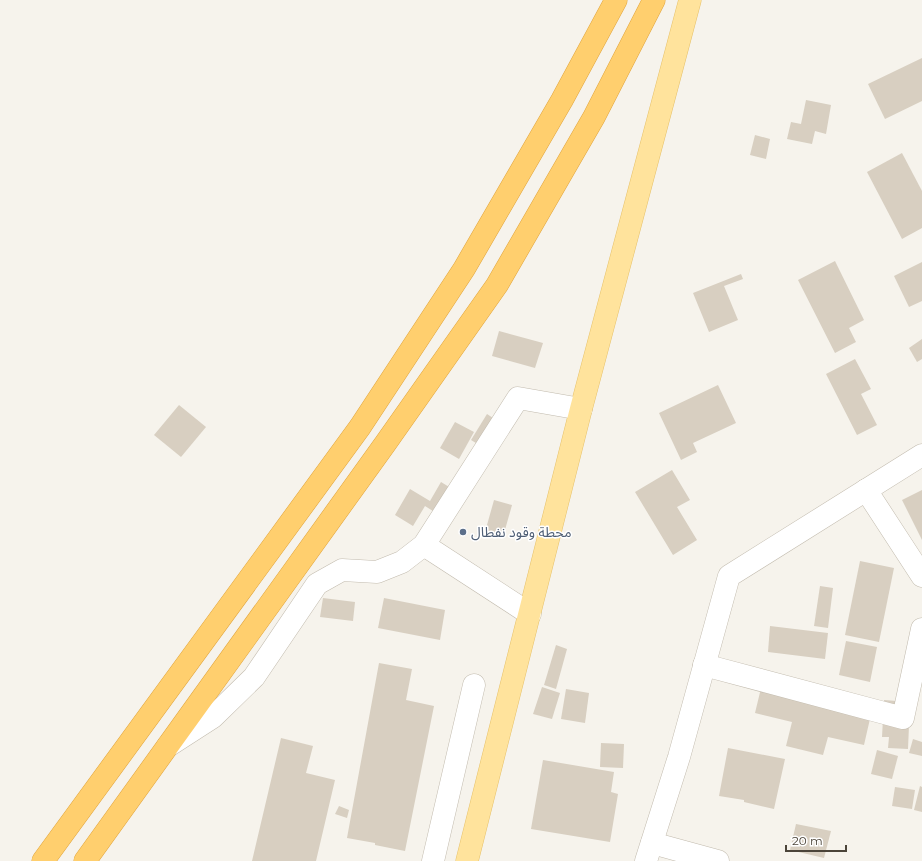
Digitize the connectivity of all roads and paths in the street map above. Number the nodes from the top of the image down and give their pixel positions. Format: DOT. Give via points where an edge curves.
graph roads {
  1 [pos="616,0"];
  2 [pos="654,0"];
  3 [pos="690,0"];
  4 [pos="581,409"];
  5 [pos="922,455"];
  6 [pos="866,490"];
  7 [pos="424,545"];
  8 [pos="922,576"];
  9 [pos="530,614"];
  10 [pos="922,629"];
  11 [pos="704,665"];
  12 [pos="474,685"];
  13 [pos="168,746"];
  14 [pos="649,852"];
  15 [pos="43,861"];
  16 [pos="85,861"];
  17 [pos="434,861"];
  18 [pos="467,861"];
  19 [pos="718,861"];
  1 -- 15 [label="highway" via="562,100 464,269 360,427"];
  2 -- 13 [label="highway" via="594,117 497,285"];
  3 -- 4 [label="main road"];
  4 -- 7 [label="street" via="518,398"];
  4 -- 9 [label="main road"];
  5 -- 6 [label="street"];
  6 -- 8 [label="street"];
  6 -- 11 [label="street" via="729,576"];
  7 -- 9 [label="street"];
  7 -- 13 [label="street" via="402,562 377,572 342,570 317,584 254,677 212,718"];
  9 -- 18 [label="main road"];
  10 -- 11 [label="street" via="904,718"];
  11 -- 14 [label="street"];
  12 -- 17 [label="street"];
  13 -- 16 [label="highway"];
  14 -- 19 [label="street"];
}
